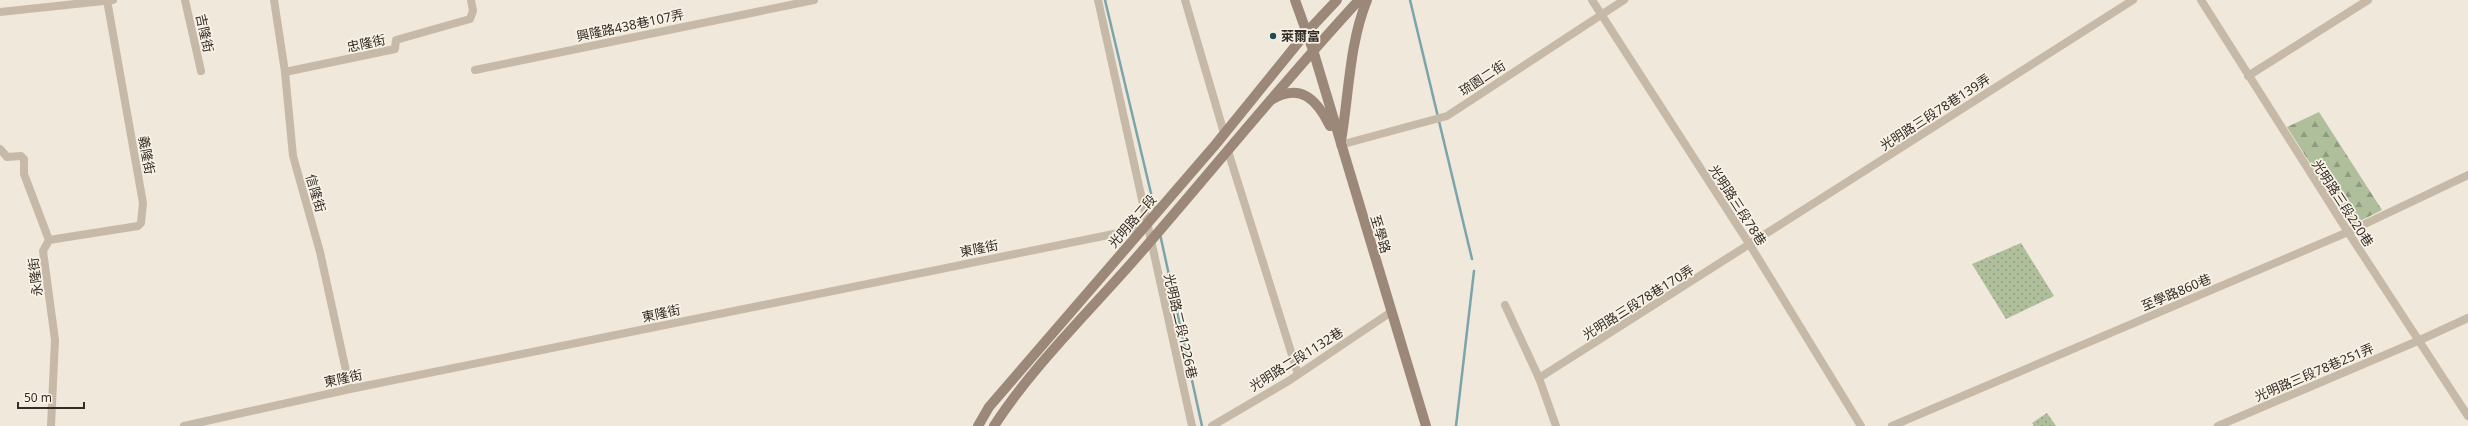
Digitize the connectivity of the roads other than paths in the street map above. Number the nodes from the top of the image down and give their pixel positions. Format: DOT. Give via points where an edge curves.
graph roads {
  1 [pos="109,0"];
  2 [pos="186,0"];
  3 [pos="274,0"];
  4 [pos="471,0"];
  5 [pos="814,0"];
  6 [pos="1098,0"];
  7 [pos="1184,0"];
  8 [pos="1295,0"];
  9 [pos="1337,0"];
  10 [pos="1360,0"];
  11 [pos="1367,0"];
  12 [pos="1592,0"];
  13 [pos="1624,0"];
  14 [pos="2133,0"];
  15 [pos="2201,0"];
  16 [pos="2368,0"];
  17 [pos="0,12"];
  18 [pos="1601,14"];
  19 [pos="1306,33"];
  20 [pos="1313,50"];
  21 [pos="475,70"];
  22 [pos="200,71"];
  23 [pos="285,72"];
  24 [pos="2248,76"];
  25 [pos="1269,101"];
  26 [pos="1224,133"];
  27 [pos="1340,145"];
  28 [pos="0,149"];
  29 [pos="1228,151"];
  30 [pos="2468,175"];
  31 [pos="1148,231"];
  32 [pos="2348,232"];
  33 [pos="50,240"];
  34 [pos="1750,245"];
  35 [pos="1505,305"];
  36 [pos="1391,312"];
  37 [pos="2468,318"];
  38 [pos="2420,340"];
  39 [pos="1298,374"];
  40 [pos="1539,378"];
  41 [pos="350,389"];
  42 [pos="2468,416"];
  43 [pos="51,426"];
  44 [pos="184,426"];
  45 [pos="978,426"];
  46 [pos="994,426"];
  47 [pos="1192,426"];
  48 [pos="1212,426"];
  49 [pos="1426,426"];
  50 [pos="1556,426"];
  51 [pos="1862,426"];
  52 [pos="1892,426"];
  53 [pos="2218,426"];
  1 -- 17 [label="street"];
  1 -- 33 [label="street, 義隆街" via="143,203 141,223 138,226"];
  2 -- 22 [label="street, 吉隆街"];
  3 -- 23 [label="street, 信隆街"];
  4 -- 23 [label="street, 忠隆街" via="473,11 470,19 396,40 395,49"];
  5 -- 21 [label="street, 興隆路438巷107弄"];
  6 -- 31 [label="street, 光明路二段1226巷"];
  7 -- 26 [label="street"];
  8 -- 19 [label="street, 至學路"];
  9 -- 19 [label="street, 光明路二段"];
  10 -- 20 [label="street, 光明路二段"];
  11 -- 27 [label="street" via="1360,16"];
  12 -- 18 [label="street, 光明路三段78巷"];
  13 -- 18 [label="street, 琉園二街"];
  14 -- 34 [label="street, 光明路三段78巷139弄"];
  15 -- 24 [label="street, 光明路三段220巷"];
  16 -- 24 [label="street"];
  18 -- 27 [label="street, 琉園二街" via="1447,116"];
  18 -- 34 [label="street, 光明路三段78巷"];
  19 -- 20 [label="street, 至學路"];
  19 -- 26 [label="street, 光明路二段"];
  20 -- 25 [label="street, 光明路二段"];
  20 -- 27 [label="street, 至學路"];
  23 -- 41 [label="street, 信隆街" via="293,156 320,252"];
  24 -- 32 [label="street, 光明路三段220巷"];
  25 -- 27 [label="street" via="1279,95 1290,93 1302,94 1315,101"];
  25 -- 29 [label="street, 光明路二段"];
  26 -- 31 [label="street, 光明路二段"];
  27 -- 36 [label="street, 至學路"];
  28 -- 33 [label="street, 永隆街" via="7,157 21,156 24,159 24,174"];
  29 -- 31 [label="street, 光明路二段"];
  29 -- 39 [label="street"];
  30 -- 32 [label="street, 至學路860巷"];
  31 -- 41 [label="street, 東隆街"];
  31 -- 45 [label="street, 光明路二段" via="988,407"];
  31 -- 46 [label="street, 光明路二段"];
  31 -- 47 [label="street, 光明路二段1226巷"];
  32 -- 38 [label="street, 光明路三段220巷"];
  32 -- 52 [label="street, 至學路860巷"];
  33 -- 43 [label="street, 永隆街" via="43,251 55,340"];
  34 -- 40 [label="street, 光明路三段78巷170弄"];
  34 -- 51 [label="street, 光明路三段78巷"];
  35 -- 40 [label="street"];
  36 -- 39 [label="street, 光明路二段1132巷"];
  36 -- 49 [label="street, 至學路"];
  37 -- 38 [label="street, 光明路三段78巷251弄"];
  38 -- 42 [label="street, 光明路三段220巷"];
  38 -- 53 [label="street, 光明路三段78巷251弄"];
  39 -- 48 [label="street, 光明路二段1132巷"];
  40 -- 50 [label="street"];
  41 -- 44 [label="street, 東隆街"];
}
